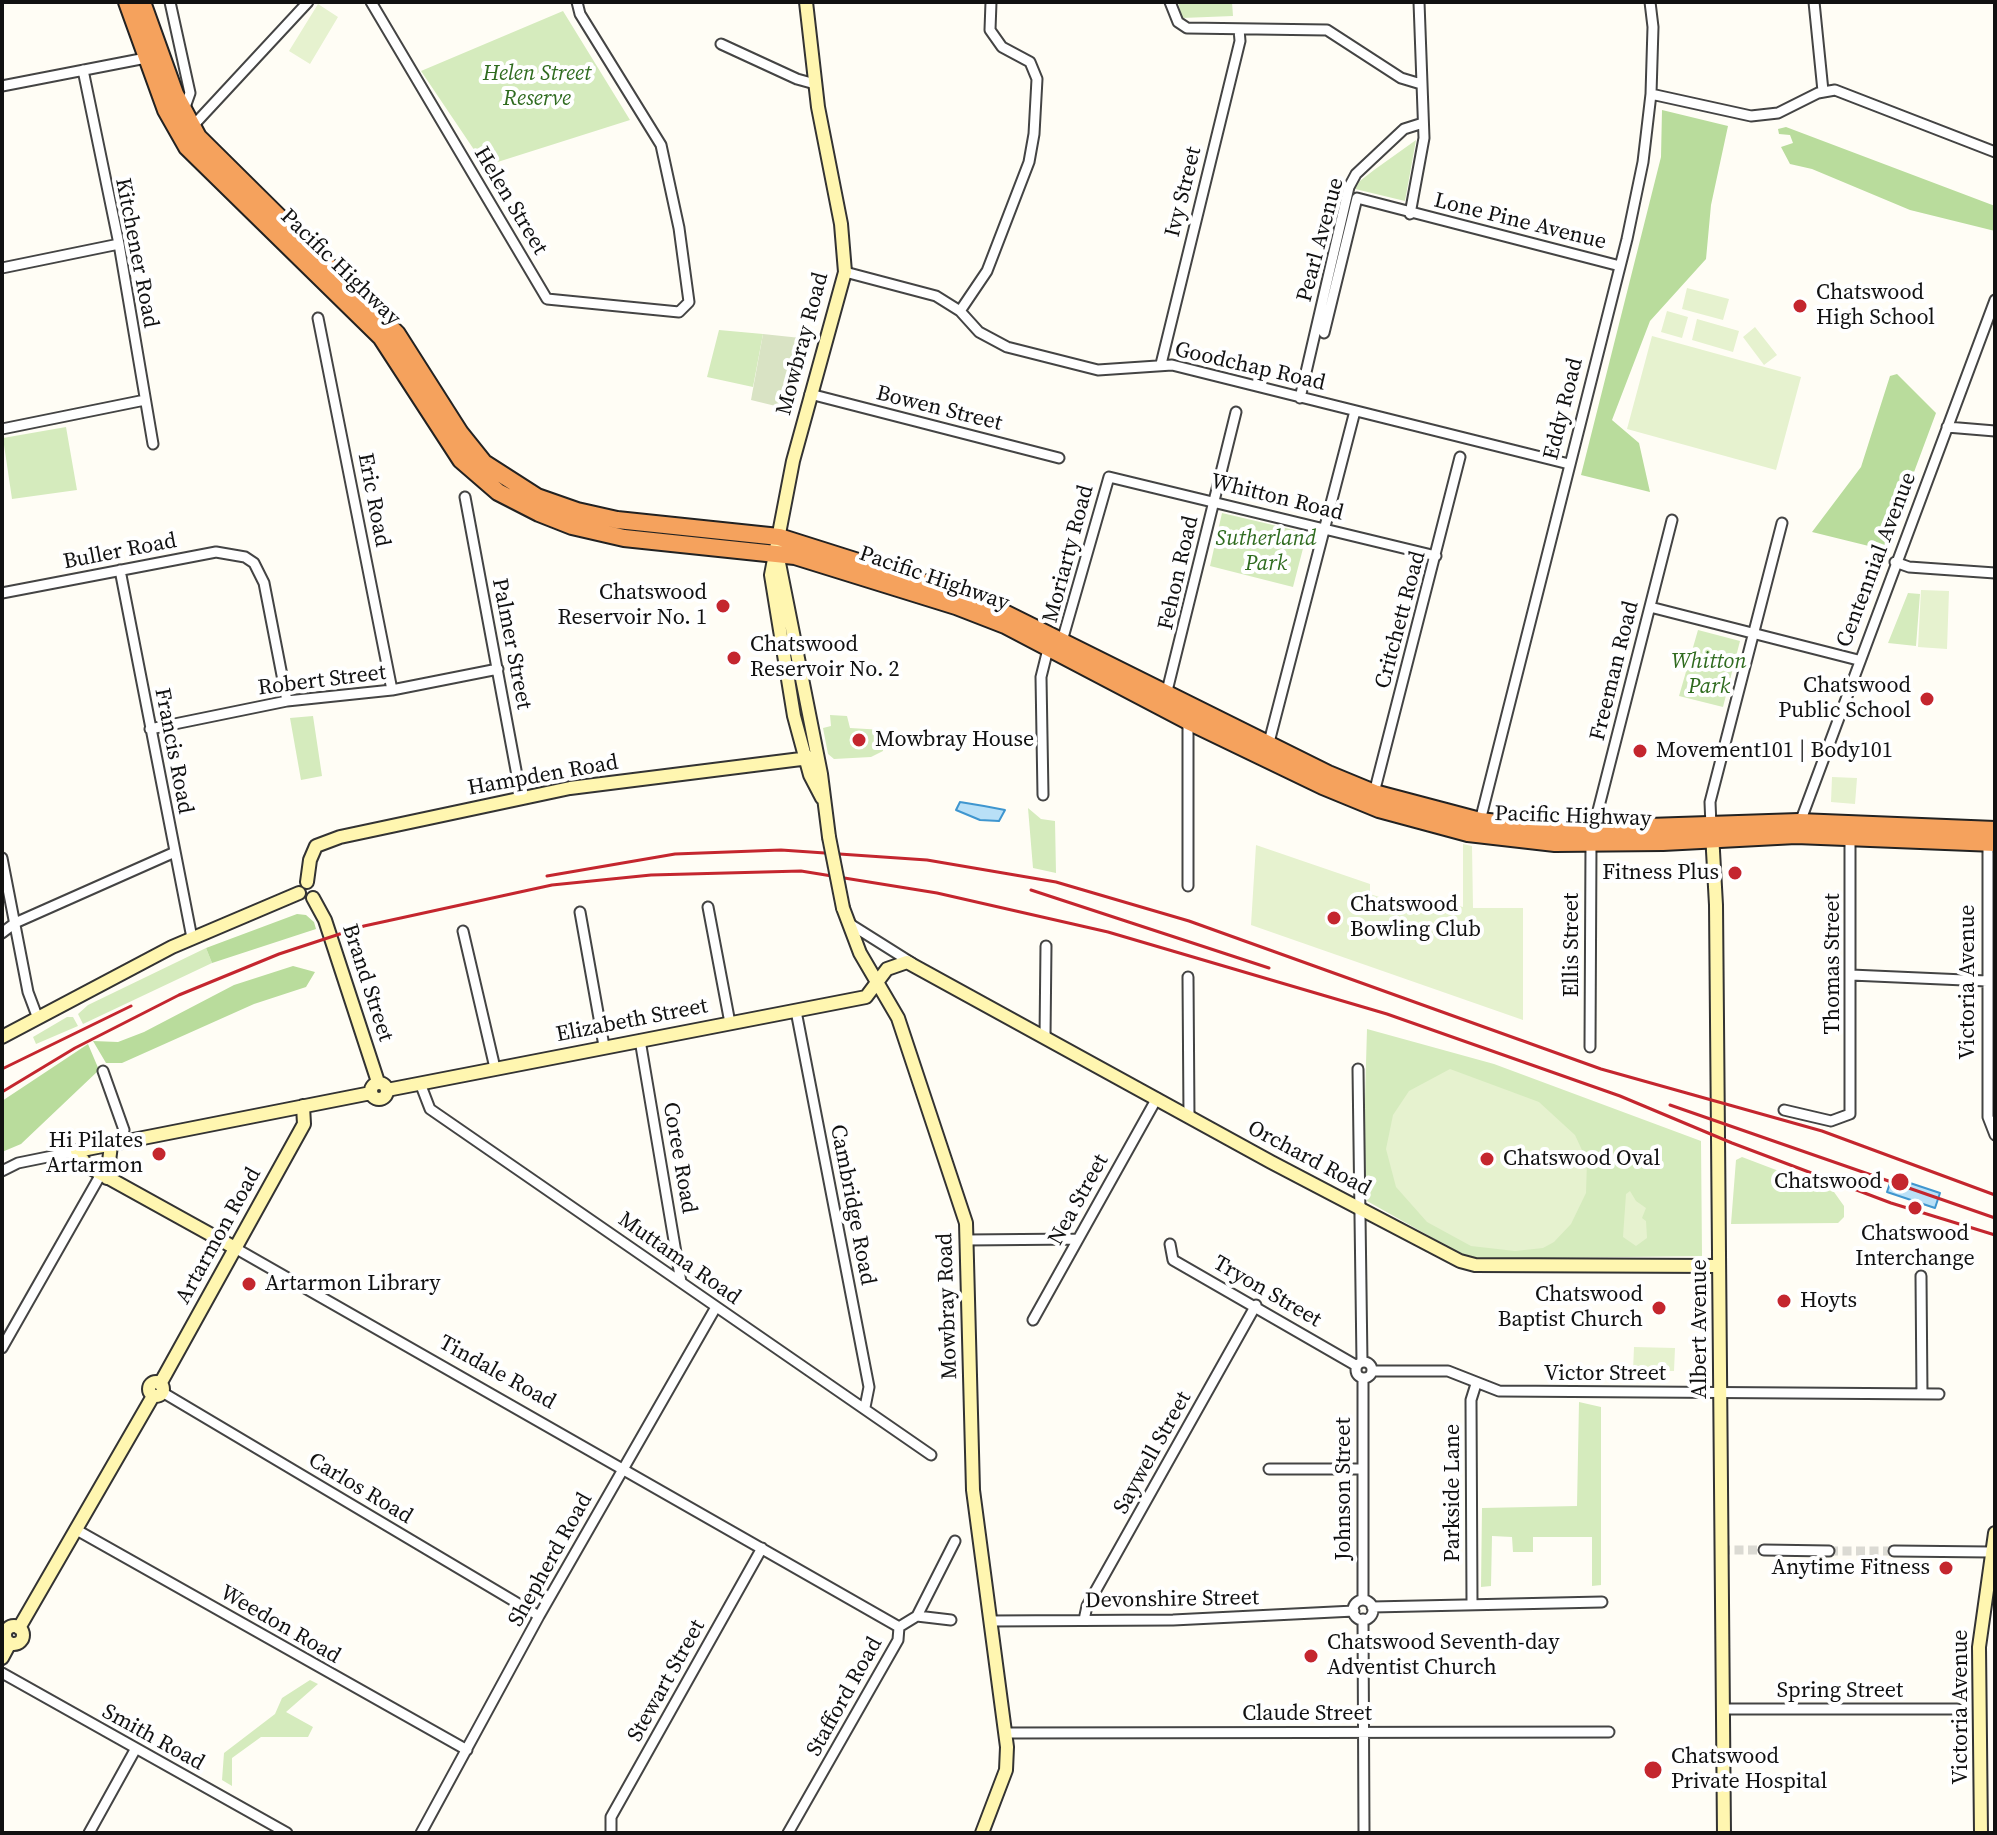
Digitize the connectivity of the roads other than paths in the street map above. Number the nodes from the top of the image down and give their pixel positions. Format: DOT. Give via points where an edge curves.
graph roads {
  1 [pos="170,2"];
  2 [pos="308,2"];
  3 [pos="371,2"];
  4 [pos="577,2"];
  5 [pos="806,2"];
  6 [pos="991,2"];
  7 [pos="1170,2"];
  8 [pos="1419,2"];
  9 [pos="1650,2"];
  10 [pos="1814,2"];
  11 [pos="131,5"];
  12 [pos="1239,29"];
  13 [pos="721,44"];
  14 [pos="146,58"];
  15 [pos="83,70"];
  16 [pos="815,84"];
  17 [pos="1421,84"];
  18 [pos="2,86"];
  19 [pos="1823,91"];
  20 [pos="1651,94"];
  21 [pos="175,110"];
  22 [pos="1423,123"];
  23 [pos="192,126"];
  24 [pos="187,147"];
  25 [pos="1995,152"];
  26 [pos="1410,214"];
  27 [pos="119,244"];
  28 [pos="1620,266"];
  29 [pos="2,268"];
  30 [pos="845,272"];
  31 [pos="1995,300"];
  32 [pos="960,311"];
  33 [pos="318,318"];
  34 [pos="1324,333"];
  35 [pos="1161,364"];
  36 [pos="810,394"];
  37 [pos="1300,398"];
  38 [pos="145,400"];
  39 [pos="1355,411"];
  40 [pos="1236,412"];
  41 [pos="1947,427"];
  42 [pos="2,429"];
  43 [pos="1995,431"];
  44 [pos="153,444"];
  45 [pos="1460,457"];
  46 [pos="1059,458"];
  47 [pos="1569,464"];
  48 [pos="1109,477"];
  49 [pos="465,497"];
  50 [pos="1215,502"];
  51 [pos="1672,520"];
  52 [pos="1782,523"];
  53 [pos="1325,528"];
  54 [pos="778,545"];
  55 [pos="1436,556"];
  56 [pos="1895,562"];
  57 [pos="120,570"];
  58 [pos="1995,573"];
  59 [pos="2,593"];
  60 [pos="1650,607"];
  61 [pos="1754,634"];
  62 [pos="1055,645"];
  63 [pos="1858,660"];
  64 [pos="498,669"];
  65 [pos="392,690"];
  66 [pos="1166,695"];
  67 [pos="287,701"];
  68 [pos="1188,721"];
  69 [pos="150,729"];
  70 [pos="1268,746"];
  71 [pos="811,758"];
  72 [pos="1374,793"];
  73 [pos="1043,795"];
  74 [pos="521,797"];
  75 [pos="1480,821"];
  76 [pos="1798,829"];
  77 [pos="1850,829"];
  78 [pos="1712,832"];
  79 [pos="1992,836"];
  80 [pos="1592,837"];
  81 [pos="175,852"];
  82 [pos="2,858"];
  83 [pos="1188,886"];
  84 [pos="303,888"];
  85 [pos="708,907"];
  86 [pos="580,912"];
  87 [pos="844,913"];
  88 [pos="15,923"];
  89 [pos="463,931"];
  90 [pos="2,933"];
  91 [pos="192,938"];
  92 [pos="1046,946"];
  93 [pos="914,964"];
  94 [pos="1851,975"];
  95 [pos="1188,977"];
  96 [pos="1987,981"];
  97 [pos="877,984"];
  98 [pos="796,1011"];
  99 [pos="37,1016"];
  100 [pos="730,1023"];
  101 [pos="2,1037"];
  102 [pos="1045,1037"];
  103 [pos="640,1040"];
  104 [pos="604,1046"];
  105 [pos="1590,1047"];
  106 [pos="495,1068"];
  107 [pos="1358,1069"];
  108 [pos="103,1071"];
  109 [pos="420,1083"];
  110 [pos="379,1088"];
  111 [pos="1157,1098"];
  112 [pos="303,1106"];
  113 [pos="1784,1110"];
  114 [pos="1189,1117"];
  115 [pos="124,1130"];
  116 [pos="1994,1134"];
  117 [pos="111,1145"];
  118 [pos="77,1151"];
  119 [pos="2,1171"];
  120 [pos="104,1176"];
  121 [pos="1360,1210"];
  122 [pos="1078,1239"];
  123 [pos="966,1240"];
  124 [pos="1170,1244"];
  125 [pos="235,1248"];
  126 [pos="1719,1266"];
  127 [pos="1921,1276"];
  128 [pos="681,1282"];
  129 [pos="1256,1305"];
  130 [pos="716,1307"];
  131 [pos="1033,1320"];
  132 [pos="2,1348"];
  133 [pos="1359,1364"];
  134 [pos="1372,1371"];
  135 [pos="1363,1378"];
  136 [pos="1476,1384"];
  137 [pos="159,1390"];
  138 [pos="1720,1392"];
  139 [pos="1922,1394"];
  140 [pos="1939,1394"];
  141 [pos="865,1407"];
  142 [pos="931,1455"];
  143 [pos="624,1468"];
  144 [pos="1269,1469"];
  145 [pos="1361,1469"];
  146 [pos="75,1529"];
  147 [pos="1995,1534"];
  148 [pos="955,1541"];
  149 [pos="762,1548"];
  150 [pos="1764,1550"];
  151 [pos="1829,1551"];
  152 [pos="1894,1551"];
  153 [pos="1990,1552"];
  154 [pos="1363,1600"];
  155 [pos="1602,1602"];
  156 [pos="1472,1603"];
  157 [pos="1372,1607"];
  158 [pos="1354,1611"];
  159 [pos="539,1616"];
  160 [pos="917,1616"];
  161 [pos="1363,1619"];
  162 [pos="951,1620"];
  163 [pos="1084,1620"];
  164 [pos="990,1621"];
  165 [pos="899,1627"];
  166 [pos="9,1633"];
  167 [pos="2,1658"];
  168 [pos="2,1673"];
  169 [pos="1723,1709"];
  170 [pos="1957,1709"];
  171 [pos="1363,1731"];
  172 [pos="1609,1732"];
  173 [pos="1006,1733"];
  174 [pos="135,1750"];
  175 [pos="467,1750"];
  176 [pos="89,1833"];
  177 [pos="287,1833"];
  178 [pos="421,1833"];
  179 [pos="611,1833"];
  180 [pos="788,1833"];
  181 [pos="982,1833"];
  182 [pos="1364,1833"];
  183 [pos="1724,1833"];
  184 [pos="1981,1833"];
  1 -- 21 [label="street" via="190,93"];
  2 -- 23 [label="street"];
  3 -- 4 [label="street, Helen Street" via="547,299 685,310 689,302 679,228 661,145 594,39"];
  5 -- 16 [label="street, Mowbray Road"];
  6 -- 32 [label="street" via="990,30 1002,47 1030,62 1037,79 1034,134 1029,162 987,271"];
  7 -- 12 [label="street" via="1183,27"];
  8 -- 17 [label="street"];
  9 -- 20 [label="street, Eddy Road"];
  10 -- 19 [label="street"];
  11 -- 14 [label="highway, Pacific Highway"];
  11 -- 21 [label="highway, Pacific Highway"];
  12 -- 17 [label="street" via="1327,30 1401,78"];
  12 -- 35 [label="street, Ivy Street"];
  13 -- 16 [label="street"];
  14 -- 15 [label="street"];
  14 -- 21 [label="highway, Pacific Highway"];
  15 -- 18 [label="street"];
  15 -- 27 [label="street, Kitchener Road"];
  16 -- 30 [label="street, Mowbray Road"];
  17 -- 22 [label="street"];
  19 -- 20 [label="street" via="1778,113 1751,116"];
  19 -- 25 [label="street" via="1835,90"];
  20 -- 28 [label="street, Eddy Road" via="1643,162"];
  21 -- 23 [label="highway, Pacific Highway"];
  21 -- 24 [label="highway, Pacific Highway"];
  22 -- 26 [label="street"];
  22 -- 37 [label="street, Pearl Avenue" via="1404,129 1349,187"];
  23 -- 24 [label="street"];
  23 -- 54 [label="highway, Pacific Highway" via="208,149 391,327 471,449 499,474 537,497 592,515"];
  24 -- 54 [label="highway, Pacific Highway" via="381,337 461,460 498,492 549,518 624,538"];
  26 -- 28 [label="street, Lone Pine Avenue"];
  26 -- 34 [label="street, Pearl Avenue" via="1357,198"];
  27 -- 29 [label="street"];
  27 -- 38 [label="street, Kitchener Road"];
  28 -- 47 [label="street, Eddy Road"];
  30 -- 32 [label="street, Goodchap Road" via="923,291"];
  30 -- 36 [label="street, Mowbray Road"];
  31 -- 41 [label="street, Centennial Avenue"];
  32 -- 35 [label="street, Goodchap Road" via="979,332 1021,351 1098,370"];
  33 -- 65 [label="street, Eric Road"];
  35 -- 37 [label="street, Goodchap Road"];
  36 -- 46 [label="street, Bowen Street"];
  36 -- 54 [label="street, Mowbray Road"];
  37 -- 39 [label="street, Goodchap Road"];
  38 -- 42 [label="street"];
  38 -- 44 [label="street, Kitchener Road"];
  39 -- 47 [label="street, Goodchap Road"];
  39 -- 53 [label="street"];
  40 -- 50 [label="street, Fehon Road"];
  41 -- 43 [label="street"];
  41 -- 56 [label="street, Centennial Avenue"];
  45 -- 55 [label="street, Critchett Road"];
  47 -- 75 [label="street, Eddy Road"];
  48 -- 50 [label="street, Whitton Road"];
  48 -- 62 [label="street, Moriarty Road"];
  49 -- 64 [label="street, Palmer Street"];
  50 -- 53 [label="street, Whitton Road"];
  50 -- 66 [label="street, Fehon Road"];
  51 -- 60 [label="street, Freeman Road"];
  52 -- 61 [label="street"];
  53 -- 55 [label="street, Whitton Road"];
  53 -- 70 [label="street"];
  54 -- 62 [label="highway, Pacific Highway" via="978,600"];
  54 -- 71 [label="street, Mowbray Road"];
  55 -- 72 [label="street, Critchett Road"];
  56 -- 58 [label="street"];
  56 -- 63 [label="street, Centennial Avenue"];
  57 -- 59 [label="street, Buller Road"];
  57 -- 67 [label="street, Buller Road" via="216,552 254,563 264,583"];
  57 -- 69 [label="street, Francis Road"];
  60 -- 61 [label="street"];
  60 -- 80 [label="street, Freeman Road"];
  61 -- 63 [label="street"];
  61 -- 78 [label="street" via="1710,802"];
  62 -- 66 [label="highway, Pacific Highway"];
  62 -- 68 [label="highway, Pacific Highway"];
  62 -- 73 [label="street, Moriarty Road" via="1041,677"];
  63 -- 76 [label="street, Centennial Avenue"];
  64 -- 65 [label="street, Robert Street"];
  64 -- 74 [label="street, Palmer Street"];
  65 -- 67 [label="street, Robert Street"];
  66 -- 70 [label="highway, Pacific Highway"];
  67 -- 69 [label="street, Robert Street"];
  68 -- 80 [label="highway, Pacific Highway" via="1379,809 1496,839"];
  68 -- 83 [label="street"];
  69 -- 81 [label="street, Francis Road"];
  70 -- 72 [label="highway, Pacific Highway"];
  71 -- 74 [label="street, Hampden Road"];
  71 -- 87 [label="street, Mowbray Road, bridge"];
  72 -- 75 [label="highway, Pacific Highway"];
  74 -- 84 [label="street, Hampden Road" via="322,842 312,852"];
  75 -- 80 [label="highway, Pacific Highway"];
  76 -- 77 [label="highway, Pacific Highway"];
  76 -- 78 [label="highway, Pacific Highway"];
  77 -- 79 [label="highway, Pacific Highway"];
  77 -- 94 [label="street, Thomas Street"];
  78 -- 80 [label="highway, Pacific Highway"];
  78 -- 126 [label="street, Albert Avenue"];
  79 -- 96 [label="street, Victoria Avenue"];
  80 -- 105 [label="street, Ellis Street"];
  81 -- 88 [label="street"];
  81 -- 91 [label="street, Francis Road"];
  82 -- 88 [label="street"];
  84 -- 91 [label="street"];
  84 -- 110 [label="street, Brand Street" via="303,899 313,898 325,920"];
  85 -- 100 [label="street"];
  86 -- 104 [label="street"];
  87 -- 93 [label="street, Orchard Road" via="858,932"];
  87 -- 97 [label="street, Mowbray Road"];
  88 -- 90 [label="street"];
  88 -- 99 [label="street"];
  89 -- 106 [label="street"];
  91 -- 99 [label="street"];
  92 -- 102 [label="street"];
  93 -- 97 [label="street" via="893,965"];
  93 -- 102 [label="street, Orchard Road"];
  94 -- 96 [label="street"];
  94 -- 113 [label="street, Thomas Street" via="1850,1114 1837,1121"];
  95 -- 114 [label="street"];
  96 -- 116 [label="street, Victoria Avenue" via="1988,1117"];
  97 -- 98 [label="street, Elizabeth Street" via="866,997"];
  97 -- 123 [label="street, Mowbray Road" via="903,1033 961,1204"];
  98 -- 100 [label="street, Elizabeth Street"];
  98 -- 141 [label="street, Cambridge Road" via="869,1387"];
  99 -- 101 [label="street"];
  100 -- 103 [label="street, Elizabeth Street"];
  102 -- 111 [label="street, Orchard Road"];
  103 -- 104 [label="street, Elizabeth Street"];
  103 -- 128 [label="street, Coree Road"];
  104 -- 106 [label="street, Elizabeth Street"];
  106 -- 109 [label="street, Elizabeth Street"];
  107 -- 121 [label="street"];
  108 -- 115 [label="street"];
  109 -- 110 [label="street, Elizabeth Street"];
  109 -- 128 [label="street, Muttama Road" via="430,1109"];
  110 -- 112 [label="street, Elizabeth Street"];
  111 -- 114 [label="street, Orchard Road"];
  111 -- 122 [label="street, Nea Street"];
  112 -- 117 [label="street, Elizabeth Street"];
  112 -- 125 [label="street, Artarmon Road" via="304,1124"];
  114 -- 121 [label="street, Orchard Road"];
  117 -- 118 [label="street, Elizabeth Street"];
  117 -- 120 [label="street"];
  118 -- 119 [label="street, Elizabeth Street"];
  118 -- 120 [label="street, Tindale Road" via="87,1166"];
  120 -- 125 [label="street, Tindale Road"];
  120 -- 132 [label="street"];
  121 -- 126 [label="street, Orchard Road" via="1475,1265"];
  121 -- 133 [label="street"];
  122 -- 123 [label="street"];
  122 -- 131 [label="street, Nea Street"];
  123 -- 164 [label="street, Mowbray Road" via="973,1490"];
  124 -- 129 [label="street, Tryon Street" via="1173,1260"];
  125 -- 137 [label="street, Artarmon Road"];
  125 -- 143 [label="street, Tindale Road"];
  126 -- 138 [label="street, Albert Avenue"];
  127 -- 139 [label="street"];
  128 -- 130 [label="street, Muttama Road"];
  129 -- 133 [label="street, Tryon Street"];
  129 -- 163 [label="street, Saywell Street" via="1087,1606"];
  130 -- 141 [label="street, Muttama Road"];
  130 -- 143 [label="street, Shepherd Road"];
  133 -- 134 [label="street, Tryon Street" via="1368,1363"];
  133 -- 135 [label="street" via="1356,1372"];
  134 -- 135 [label="street"];
  134 -- 136 [label="street, Victor Street" via="1448,1371"];
  135 -- 145 [label="street, Johnson Street"];
  136 -- 138 [label="street, Victor Street" via="1499,1391"];
  136 -- 156 [label="street, Parkside Lane" via="1471,1400"];
  137 -- 146 [label="street, Artarmon Road"];
  137 -- 159 [label="street, Carlos Road"];
  138 -- 139 [label="street, Victor Street"];
  138 -- 169 [label="street, Albert Avenue"];
  139 -- 140 [label="street, Victor Street"];
  141 -- 142 [label="street, Muttama Road"];
  143 -- 149 [label="street, Tindale Road"];
  143 -- 159 [label="street, Shepherd Road"];
  144 -- 145 [label="street"];
  145 -- 154 [label="street, Johnson Street"];
  146 -- 166 [label="street, Artarmon Road"];
  146 -- 175 [label="street, Weedon Road"];
  147 -- 153 [label="street, Victoria Avenue"];
  148 -- 160 [label="street"];
  149 -- 165 [label="street, Tindale Road"];
  149 -- 179 [label="street, Stewart Street" via="611,1817"];
  150 -- 151 [label="street"];
  152 -- 153 [label="street"];
  153 -- 184 [label="street, Victoria Avenue" via="1979,1647"];
  154 -- 157 [label="street"];
  154 -- 158 [label="street"];
  155 -- 156 [label="street"];
  156 -- 157 [label="street"];
  157 -- 161 [label="street"];
  158 -- 161 [label="street"];
  158 -- 163 [label="street, Devonshire Street"];
  159 -- 175 [label="street, Shepherd Road"];
  160 -- 162 [label="street"];
  160 -- 165 [label="street, Stafford Road"];
  161 -- 171 [label="street"];
  163 -- 164 [label="street, Devonshire Street"];
  164 -- 173 [label="street, Mowbray Road"];
  165 -- 180 [label="street, Stafford Road" via="898,1640"];
  166 -- 167 [label="street, Artarmon Road"];
  168 -- 174 [label="street, Smith Road"];
  169 -- 170 [label="street, Spring Street"];
  169 -- 183 [label="street, Albert Avenue"];
  171 -- 172 [label="street, Claude Street"];
  171 -- 173 [label="street, Claude Street"];
  171 -- 182 [label="street"];
  173 -- 181 [label="street, Mowbray Road" via="1006,1770"];
  174 -- 176 [label="street"];
  174 -- 177 [label="street, Smith Road"];
  175 -- 178 [label="street, Shepherd Road"];
}
